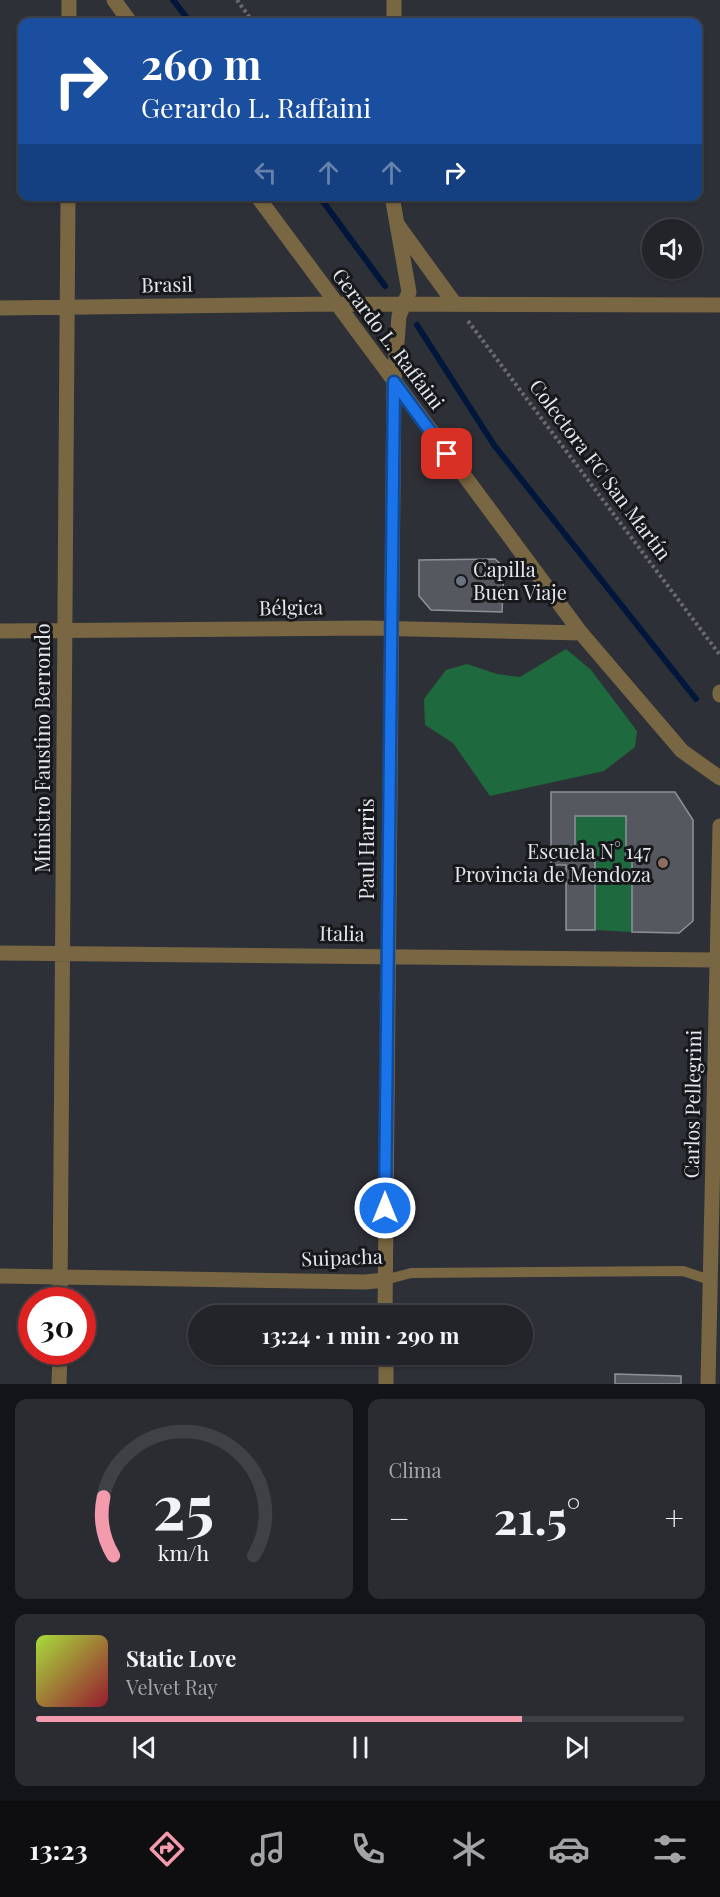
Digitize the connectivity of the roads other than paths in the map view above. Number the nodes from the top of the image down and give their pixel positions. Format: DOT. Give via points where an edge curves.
graph roads {
  1 [pos="69,0"];
  2 [pos="114,0"];
  3 [pos="394,0"];
  4 [pos="69,18"];
  5 [pos="127,18"];
  6 [pos="393,18"];
  7 [pos="68,201"];
  8 [pos="261,201"];
  9 [pos="392,201"];
  10 [pos="394,220"];
  11 [pos="335,304"];
  12 [pos="404,304"];
  13 [pos="455,304"];
  14 [pos="720,305"];
  15 [pos="0,308"];
  16 [pos="67,308"];
  17 [pos="394,382"];
  18 [pos="390,629"];
  19 [pos="0,631"];
  20 [pos="64,632"];
  21 [pos="581,633"];
  22 [pos="720,778"];
  23 [pos="720,826"];
  24 [pos="0,953"];
  25 [pos="62,953"];
  26 [pos="387,956"];
  27 [pos="719,960"];
  28 [pos="0,1276"];
  29 [pos="60,1276"];
  30 [pos="385,1280"];
  31 [pos="715,1280"];
  32 [pos="60,1287"];
  33 [pos="385,1305"];
  34 [pos="60,1365"];
  35 [pos="386,1365"];
  36 [pos="59,1384"];
  37 [pos="386,1384"];
  38 [pos="708,1384"];
  1 -- 4 [label="street"];
  2 -- 5 [label="street"];
  3 -- 6 [label="street"];
  7 -- 16 [label="street, Ministro Faustino Berrondo"];
  8 -- 11 [label="street, Gerardo L. Raffaini"];
  9 -- 10 [label="street, Paul Harris"];
  10 -- 12 [label="street, Paul Harris" via="409,292"];
  10 -- 13 [label="street"];
  11 -- 12 [label="street, Brasil"];
  11 -- 16 [label="street, Brasil"];
  11 -- 17 [label="street, Gerardo L. Raffaini"];
  12 -- 13 [label="street, Brasil"];
  12 -- 17 [label="street, Paul Harris" via="399,316"];
  13 -- 14 [label="street, Brasil"];
  15 -- 16 [label="street, Brasil"];
  16 -- 20 [label="street, Ministro Faustino Berrondo"];
  17 -- 18 [label="street, Paul Harris"];
  17 -- 21 [label="street, Gerardo L. Raffaini"];
  18 -- 20 [label="street, Bélgica"];
  18 -- 21 [label="street, Bélgica"];
  18 -- 26 [label="street, Paul Harris"];
  19 -- 20 [label="street, Bélgica"];
  20 -- 25 [label="street, Ministro Faustino Berrondo"];
  21 -- 22 [label="street, Gerardo L. Raffaini" via="681,751"];
  23 -- 27 [label="street, Carlos Pellegrini"];
  24 -- 25 [label="street, Italia"];
  25 -- 26 [label="street, Italia"];
  25 -- 29 [label="street, Ministro Faustino Berrondo"];
  26 -- 27 [label="street, Italia"];
  26 -- 30 [label="street, Paul Harris"];
  27 -- 31 [label="street, Carlos Pellegrini"];
  28 -- 29 [label="street, Suipacha"];
  29 -- 30 [label="street, Suipacha"];
  29 -- 32 [label="street, Ministro Faustino Berrondo"];
  30 -- 31 [label="lane, Suipacha" via="411,1273 683,1271"];
  30 -- 33 [label="street, Paul Harris"];
  31 -- 38 [label="street, Carlos Pellegrini"];
  34 -- 36 [label="street"];
  35 -- 37 [label="street"];
}
